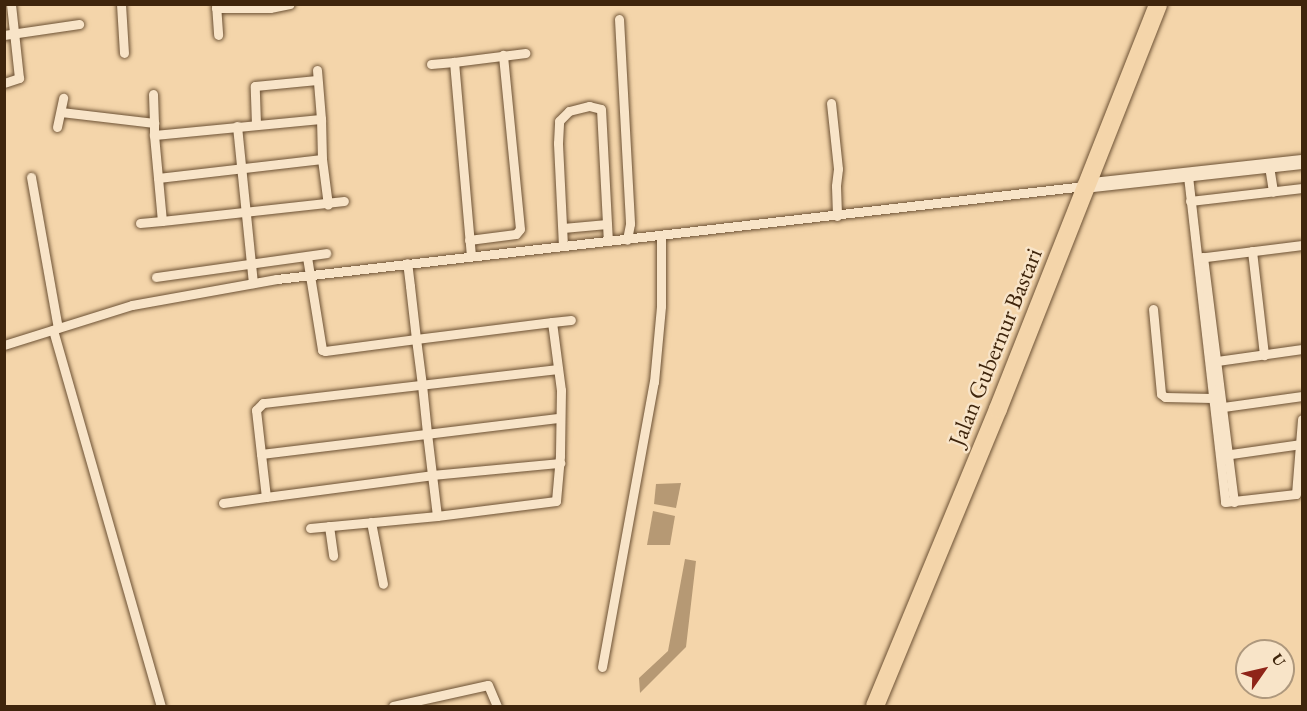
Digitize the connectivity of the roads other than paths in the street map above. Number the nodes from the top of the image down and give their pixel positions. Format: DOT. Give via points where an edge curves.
graph roads {
  1 [pos="10,4"];
  2 [pos="121,4"];
  3 [pos="290,4"];
  4 [pos="1158,4"];
  5 [pos="216,6"];
  6 [pos="270,6"];
  7 [pos="619,19"];
  8 [pos="79,24"];
  9 [pos="9,35"];
  10 [pos="218,35"];
  11 [pos="124,52"];
  12 [pos="525,52"];
  13 [pos="503,55"];
  14 [pos="454,62"];
  15 [pos="431,64"];
  16 [pos="4,83"];
  17 [pos="153,94"];
  18 [pos="63,98"];
  19 [pos="831,103"];
  20 [pos="61,112"];
  21 [pos="321,119"];
  22 [pos="154,123"];
  23 [pos="256,124"];
  24 [pos="237,126"];
  25 [pos="57,127"];
  26 [pos="154,135"];
  27 [pos="322,159"];
  28 [pos="1302,162"];
  29 [pos="1269,166"];
  30 [pos="241,168"];
  31 [pos="1188,176"];
  32 [pos="31,177"];
  33 [pos="158,178"];
  34 [pos="1090,185"];
  35 [pos="1302,188"];
  36 [pos="1273,192"];
  37 [pos="344,201"];
  38 [pos="1190,201"];
  39 [pos="328,205"];
  40 [pos="246,213"];
  41 [pos="837,216"];
  42 [pos="162,221"];
  43 [pos="140,223"];
  44 [pos="607,225"];
  45 [pos="563,228"];
  46 [pos="661,236"];
  47 [pos="470,240"];
  48 [pos="627,240"];
  49 [pos="608,241"];
  50 [pos="1302,245"];
  51 [pos="563,246"];
  52 [pos="1252,251"];
  53 [pos="326,253"];
  54 [pos="471,256"];
  55 [pos="307,257"];
  56 [pos="1200,257"];
  57 [pos="276,262"];
  58 [pos="407,263"];
  59 [pos="250,264"];
  60 [pos="309,274"];
  61 [pos="156,277"];
  62 [pos="277,279"];
  63 [pos="253,283"];
  64 [pos="1153,309"];
  65 [pos="571,320"];
  66 [pos="552,322"];
  67 [pos="55,329"];
  68 [pos="416,339"];
  69 [pos="5,345"];
  70 [pos="1302,349"];
  71 [pos="1264,355"];
  72 [pos="1212,361"];
  73 [pos="558,369"];
  74 [pos="422,385"];
  75 [pos="1302,396"];
  76 [pos="1212,398"];
  77 [pos="1217,408"];
  78 [pos="560,418"];
  79 [pos="1302,419"];
  80 [pos="427,433"];
  81 [pos="1301,444"];
  82 [pos="261,454"];
  83 [pos="1224,455"];
  84 [pos="560,463"];
  85 [pos="432,476"];
  86 [pos="266,497"];
  87 [pos="223,503"];
  88 [pos="437,516"];
  89 [pos="371,522"];
  90 [pos="329,526"];
  91 [pos="310,528"];
  92 [pos="333,556"];
  93 [pos="383,584"];
  94 [pos="602,667"];
  95 [pos="161,706"];
  96 [pos="393,706"];
  97 [pos="497,706"];
  98 [pos="875,706"];
  1 -- 9 [label="street"];
  2 -- 11 [label="street"];
  3 -- 6 [label="street"];
  4 -- 34 [label="highway, Jalan Gubernur Bastari"];
  5 -- 6 [label="street"];
  5 -- 10 [label="street"];
  7 -- 48 [label="street" via="630,224"];
  8 -- 9 [label="street"];
  9 -- 16 [label="street" via="19,78"];
  12 -- 13 [label="street"];
  13 -- 14 [label="street"];
  13 -- 47 [label="street" via="520,229 516,234"];
  14 -- 15 [label="street"];
  14 -- 47 [label="street"];
  17 -- 22 [label="street"];
  18 -- 20 [label="street"];
  19 -- 41 [label="street" via="838,170"];
  20 -- 22 [label="street"];
  20 -- 25 [label="street"];
  21 -- 23 [label="street"];
  21 -- 23 [label="street" via="317,75 255,87"];
  21 -- 27 [label="street"];
  22 -- 26 [label="street"];
  23 -- 24 [label="street"];
  24 -- 26 [label="street"];
  24 -- 30 [label="street"];
  26 -- 33 [label="street"];
  27 -- 30 [label="street"];
  27 -- 39 [label="street"];
  28 -- 29 [label="street"];
  29 -- 31 [label="street"];
  29 -- 36 [label="street"];
  30 -- 33 [label="street"];
  30 -- 40 [label="street"];
  31 -- 34 [label="street"];
  31 -- 38 [label="street"];
  32 -- 67 [label="street"];
  33 -- 42 [label="street"];
  34 -- 41 [label="street"];
  34 -- 98 [label="highway, Jalan Gubernur Bastari"];
  35 -- 36 [label="street"];
  36 -- 38 [label="street"];
  37 -- 39 [label="street"];
  38 -- 56 [label="street"];
  39 -- 40 [label="street"];
  40 -- 42 [label="street"];
  40 -- 59 [label="street"];
  41 -- 46 [label="street"];
  42 -- 43 [label="street"];
  44 -- 45 [label="street"];
  44 -- 45 [label="street" via="601,109 589,106 569,111 560,121"];
  44 -- 49 [label="street"];
  45 -- 51 [label="street"];
  46 -- 48 [label="street"];
  46 -- 94 [label="street" via="661,306 654,382"];
  47 -- 54 [label="street"];
  48 -- 49 [label="street"];
  49 -- 51 [label="street"];
  50 -- 52 [label="street"];
  51 -- 54 [label="street"];
  52 -- 56 [label="street"];
  52 -- 71 [label="street"];
  53 -- 55 [label="street"];
  54 -- 58 [label="street"];
  55 -- 57 [label="street"];
  55 -- 60 [label="street"];
  56 -- 72 [label="street"];
  57 -- 59 [label="street"];
  57 -- 62 [label="street"];
  58 -- 60 [label="street"];
  58 -- 68 [label="street"];
  59 -- 61 [label="street"];
  59 -- 63 [label="street"];
  60 -- 62 [label="street"];
  60 -- 68 [label="street" via="322,350"];
  62 -- 63 [label="street"];
  63 -- 67 [label="street" via="152,300"];
  64 -- 76 [label="street" via="1161,394"];
  65 -- 66 [label="street"];
  66 -- 68 [label="street"];
  66 -- 73 [label="street"];
  67 -- 69 [label="street"];
  67 -- 95 [label="street"];
  68 -- 74 [label="street"];
  70 -- 71 [label="street"];
  71 -- 72 [label="street"];
  72 -- 76 [label="street"];
  72 -- 77 [label="street"];
  73 -- 74 [label="street"];
  73 -- 78 [label="street"];
  74 -- 80 [label="street"];
  74 -- 82 [label="street" via="264,403 256,410"];
  75 -- 77 [label="street"];
  76 -- 77 [label="street"];
  77 -- 83 [label="street"];
  78 -- 80 [label="street"];
  78 -- 84 [label="street"];
  79 -- 81 [label="street"];
  80 -- 82 [label="street"];
  80 -- 85 [label="street"];
  81 -- 83 [label="street"];
  81 -- 83 [label="street" via="1296,494 1224,500"];
  82 -- 86 [label="street"];
  84 -- 85 [label="street"];
  84 -- 88 [label="street" via="556,501"];
  85 -- 86 [label="street"];
  85 -- 88 [label="street"];
  86 -- 87 [label="street"];
  88 -- 89 [label="street"];
  89 -- 90 [label="street"];
  89 -- 93 [label="street"];
  90 -- 91 [label="street"];
  90 -- 92 [label="street"];
  96 -- 97 [label="street" via="488,685"];
}
